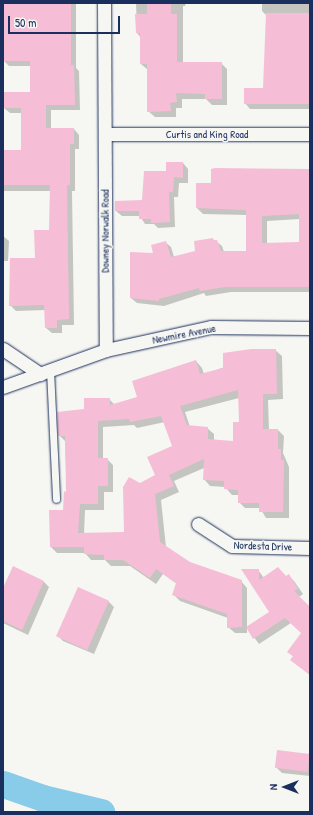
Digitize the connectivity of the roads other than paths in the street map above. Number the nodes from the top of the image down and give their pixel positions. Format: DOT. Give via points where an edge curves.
graph roads {
  1 [pos="104,3"];
  2 [pos="105,134"];
  3 [pos="310,134"];
  4 [pos="310,328"];
  5 [pos="3,349"];
  6 [pos="106,350"];
  7 [pos="45,372"];
  8 [pos="3,387"];
  9 [pos="56,499"];
  10 [pos="198,524"];
  11 [pos="310,548"];
  1 -- 2 [label="street, Downey Norwalk Road"];
  2 -- 3 [label="street, Curtis and King Road"];
  2 -- 6 [label="street, Downey Norwalk Road"];
  4 -- 6 [label="street, Newmire Avenue" via="212,327"];
  5 -- 7 [label="street"];
  6 -- 7 [label="street"];
  7 -- 8 [label="street"];
  7 -- 9 [label="lane"];
  10 -- 11 [label="street, Nordesta Drive" via="232,546"];
}
